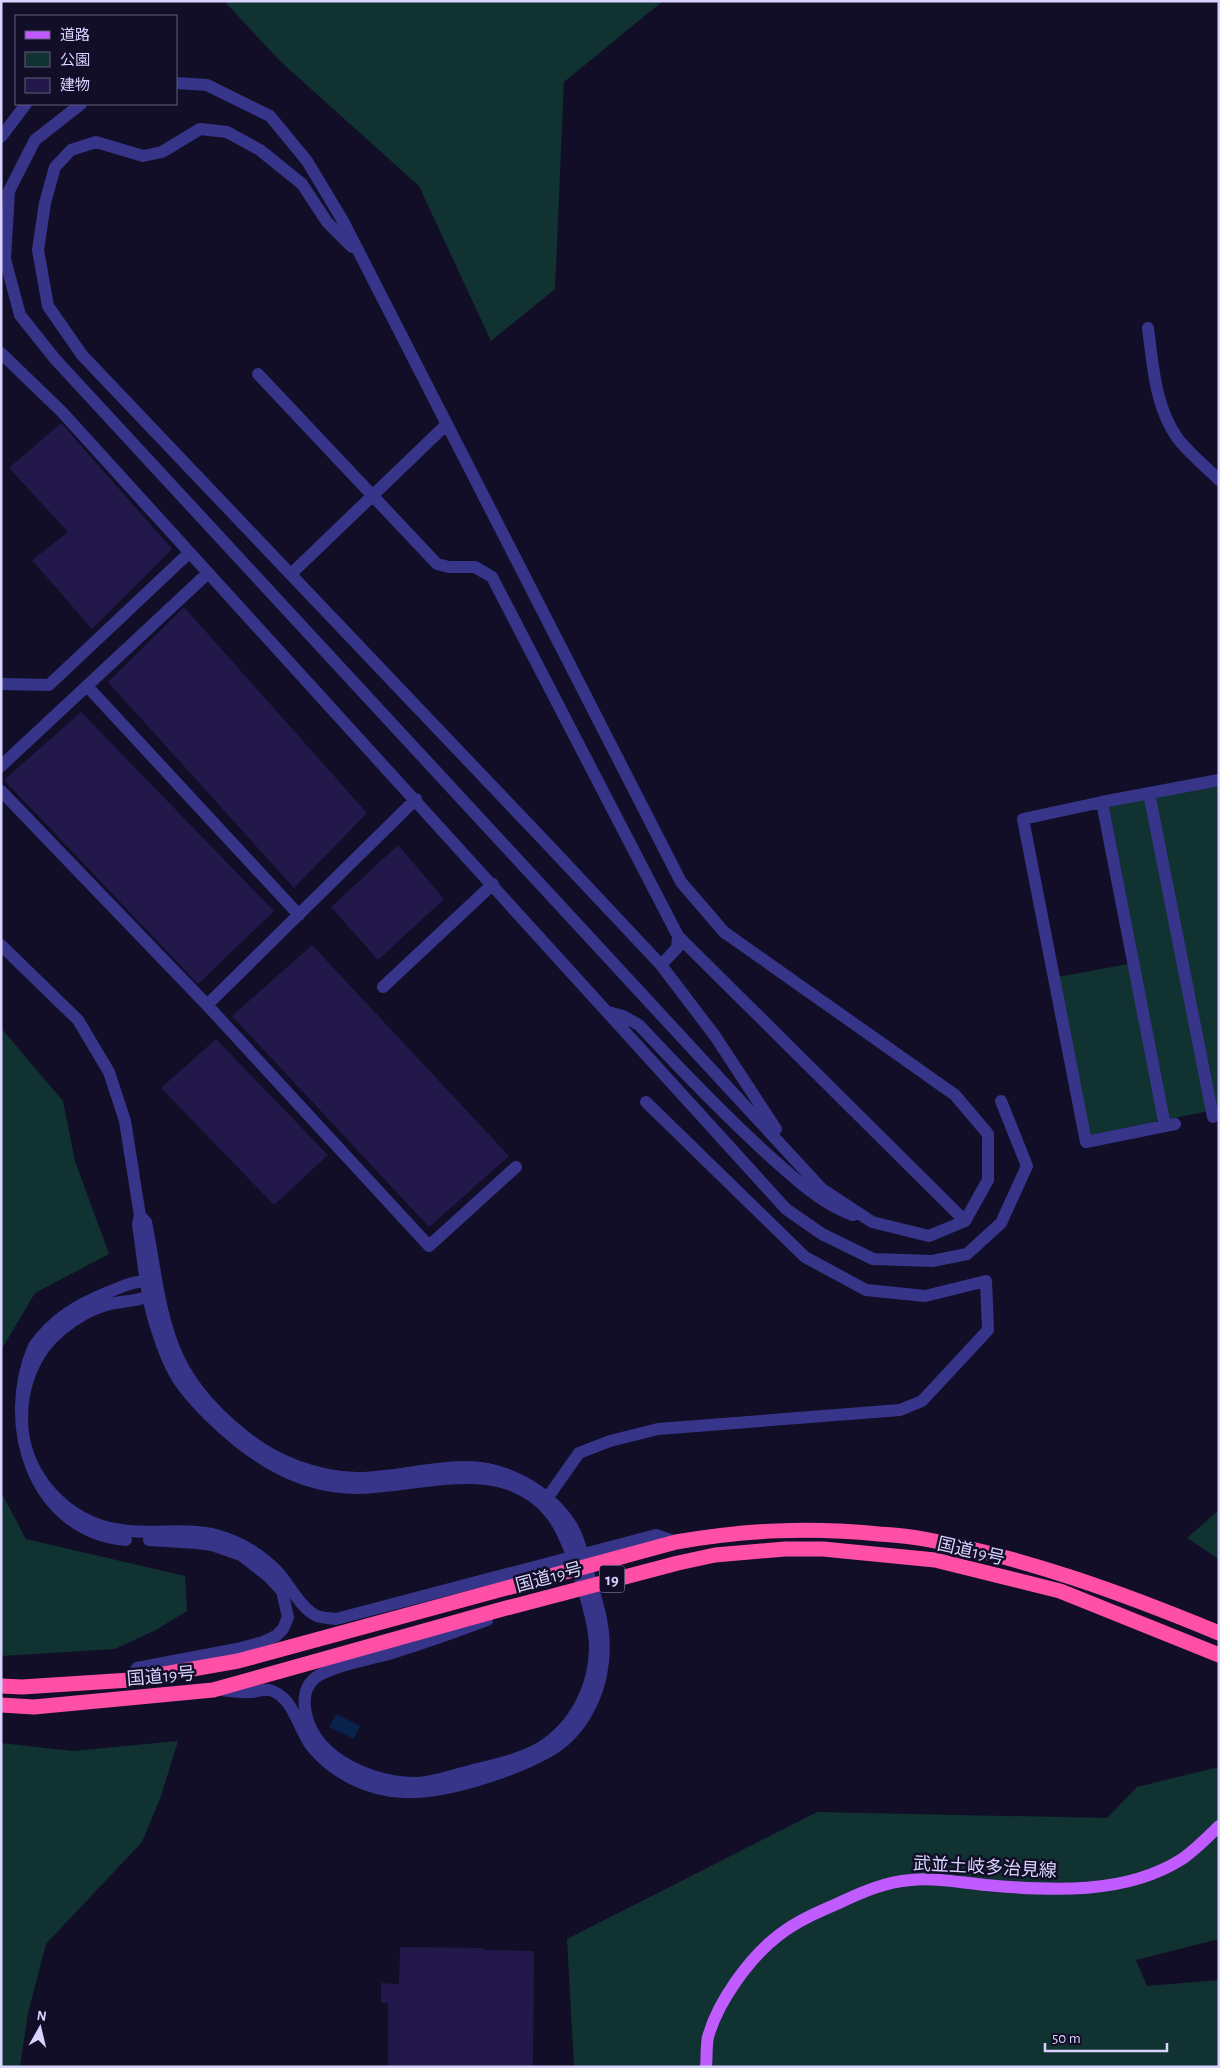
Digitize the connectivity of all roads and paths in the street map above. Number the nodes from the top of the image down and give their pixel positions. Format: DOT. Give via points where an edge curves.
graph roads {
  1 [pos="178,83"];
  2 [pos="25,105"];
  3 [pos="80,105"];
  4 [pos="1,137"];
  5 [pos="361,256"];
  6 [pos="1148,328"];
  7 [pos="1,353"];
  8 [pos="258,374"];
  9 [pos="448,424"];
  10 [pos="1219,480"];
  11 [pos="373,496"];
  12 [pos="189,553"];
  13 [pos="208,573"];
  14 [pos="291,574"];
  15 [pos="1,684"];
  16 [pos="87,686"];
  17 [pos="1,766"];
  18 [pos="1219,780"];
  19 [pos="1,791"];
  20 [pos="1149,793"];
  21 [pos="416,800"];
  22 [pos="1102,802"];
  23 [pos="492,884"];
  24 [pos="299,915"];
  25 [pos="678,936"];
  26 [pos="1,945"];
  27 [pos="661,965"];
  28 [pos="383,986"];
  29 [pos="207,1005"];
  30 [pos="608,1012"];
  31 [pos="1001,1101"];
  32 [pos="646,1102"];
  33 [pos="1213,1116"];
  34 [pos="795,1159"];
  35 [pos="516,1167"];
  36 [pos="964,1221"];
  37 [pos="872,1222"];
  38 [pos="153,1284"];
  39 [pos="150,1297"];
  40 [pos="545,1501"];
  41 [pos="676,1542"];
  42 [pos="499,1610"];
  43 [pos="595,1611"];
  44 [pos="1219,1633"];
  45 [pos="1219,1655"];
  46 [pos="130,1680"];
  47 [pos="1,1686"];
  48 [pos="213,1690"];
  49 [pos="1,1705"];
  50 [pos="1219,1826"];
  51 [pos="706,2067"];
  1 -- 5 [label="street" via="207,85 270,116 307,161"];
  2 -- 4 [label="street"];
  3 -- 34 [label="street" via="35,140 9,191 5,259 20,315 69,373"];
  5 -- 9 [label="street"];
  5 -- 14 [label="street" via="327,222 302,184 260,150 227,132 200,129 162,152 143,156 96,142 71,150 55,167 45,203 38,250 48,306 82,356"];
  6 -- 10 [label="street" via="1154,379 1166,417 1179,439"];
  7 -- 12 [label="street" via="62,412"];
  8 -- 11 [label="street"];
  9 -- 11 [label="street"];
  9 -- 36 [label="street" via="681,882 724,932 955,1095 988,1134 988,1180"];
  11 -- 14 [label="street"];
  11 -- 25 [label="street" via="437,564 475,567 492,577"];
  12 -- 13 [label="street"];
  12 -- 15 [label="street" via="49,685"];
  13 -- 16 [label="street"];
  13 -- 21 [label="street"];
  14 -- 27 [label="street"];
  16 -- 17 [label="street"];
  16 -- 24 [label="street"];
  18 -- 20 [label="street"];
  19 -- 29 [label="street"];
  20 -- 22 [label="street"];
  20 -- 33 [label="street"];
  21 -- 23 [label="street"];
  21 -- 24 [label="street"];
  22 -- 22 [label="street" via="1170,1125 1086,1142 1023,819"];
  23 -- 28 [label="street"];
  23 -- 30 [label="street"];
  24 -- 29 [label="street"];
  25 -- 27 [label="street" via="677,948"];
  25 -- 36 [label="street"];
  26 -- 38 [label="street" via="78,1020 109,1072 125,1121 140,1216 146,1222"];
  27 -- 34 [label="street" via="715,1036"];
  29 -- 35 [label="street" via="429,1246"];
  30 -- 31 [label="street" via="786,1209 822,1234 873,1259 932,1261 967,1254 1001,1223 1027,1166"];
  30 -- 37 [label="street" via="639,1025 722,1112 807,1189 836,1209"];
  32 -- 40 [label="street" via="805,1257 866,1290 925,1296 986,1281 988,1330 922,1402 900,1410 658,1429 610,1440 579,1453"];
  34 -- 37 [label="street" via="822,1189"];
  36 -- 37 [label="street" via="929,1236"];
  38 -- 39 [label="street"];
  38 -- 40 [label="street" via="173,1346 197,1389 246,1438 285,1462 310,1471 357,1478 477,1467 513,1477 531,1486"];
  38 -- 46 [label="street" via="128,1285 73,1308 34,1346 22,1366 12,1412 16,1448 22,1466 47,1503 84,1528 118,1539 205,1544 242,1555 282,1591 288,1617 276,1636 263,1642 137,1668"];
  39 -- 40 [label="street" via="156,1327 178,1379 202,1410 245,1449 284,1472 353,1488 472,1477 518,1488"];
  39 -- 41 [label="street" via="105,1305 78,1317 58,1332 41,1352 26,1385 22,1429 32,1464 41,1482 55,1497 88,1521 119,1530 198,1532 233,1541 276,1570 306,1608 318,1616 336,1619 656,1535"];
  40 -- 43 [label="street" via="554,1518 567,1528"];
  41 -- 44 [label="highway, 国道19号 / 19" via="774,1530 849,1531 923,1538 1012,1559 1165,1611"];
  41 -- 46 [label="highway, 国道19号 / 19" via="238,1661"];
  42 -- 43 [label="street" via="489,1619 457,1631 323,1673 312,1680 305,1691 304,1707 316,1736 328,1751 356,1770 398,1782 421,1783 512,1760 540,1748 575,1715 588,1690 595,1661"];
  42 -- 45 [label="highway, 国道19号 / 19" via="715,1555 823,1549 935,1560 1060,1591"];
  42 -- 48 [label="highway, 国道19号 / 19"];
  43 -- 48 [label="street" via="604,1642 601,1676 580,1724 552,1750 534,1760 513,1769 428,1791 383,1789 337,1770 320,1756 302,1732 285,1698 269,1690"];
  46 -- 47 [label="highway, 国道19号 / 19"];
  48 -- 49 [label="highway, 国道19号 / 19" via="34,1707"];
  50 -- 51 [label="main road, 武並土岐多治見線" via="1183,1858 1157,1872 1115,1884 1052,1890 913,1880 871,1888 805,1918 758,1953 723,2002 708,2037"];
}
